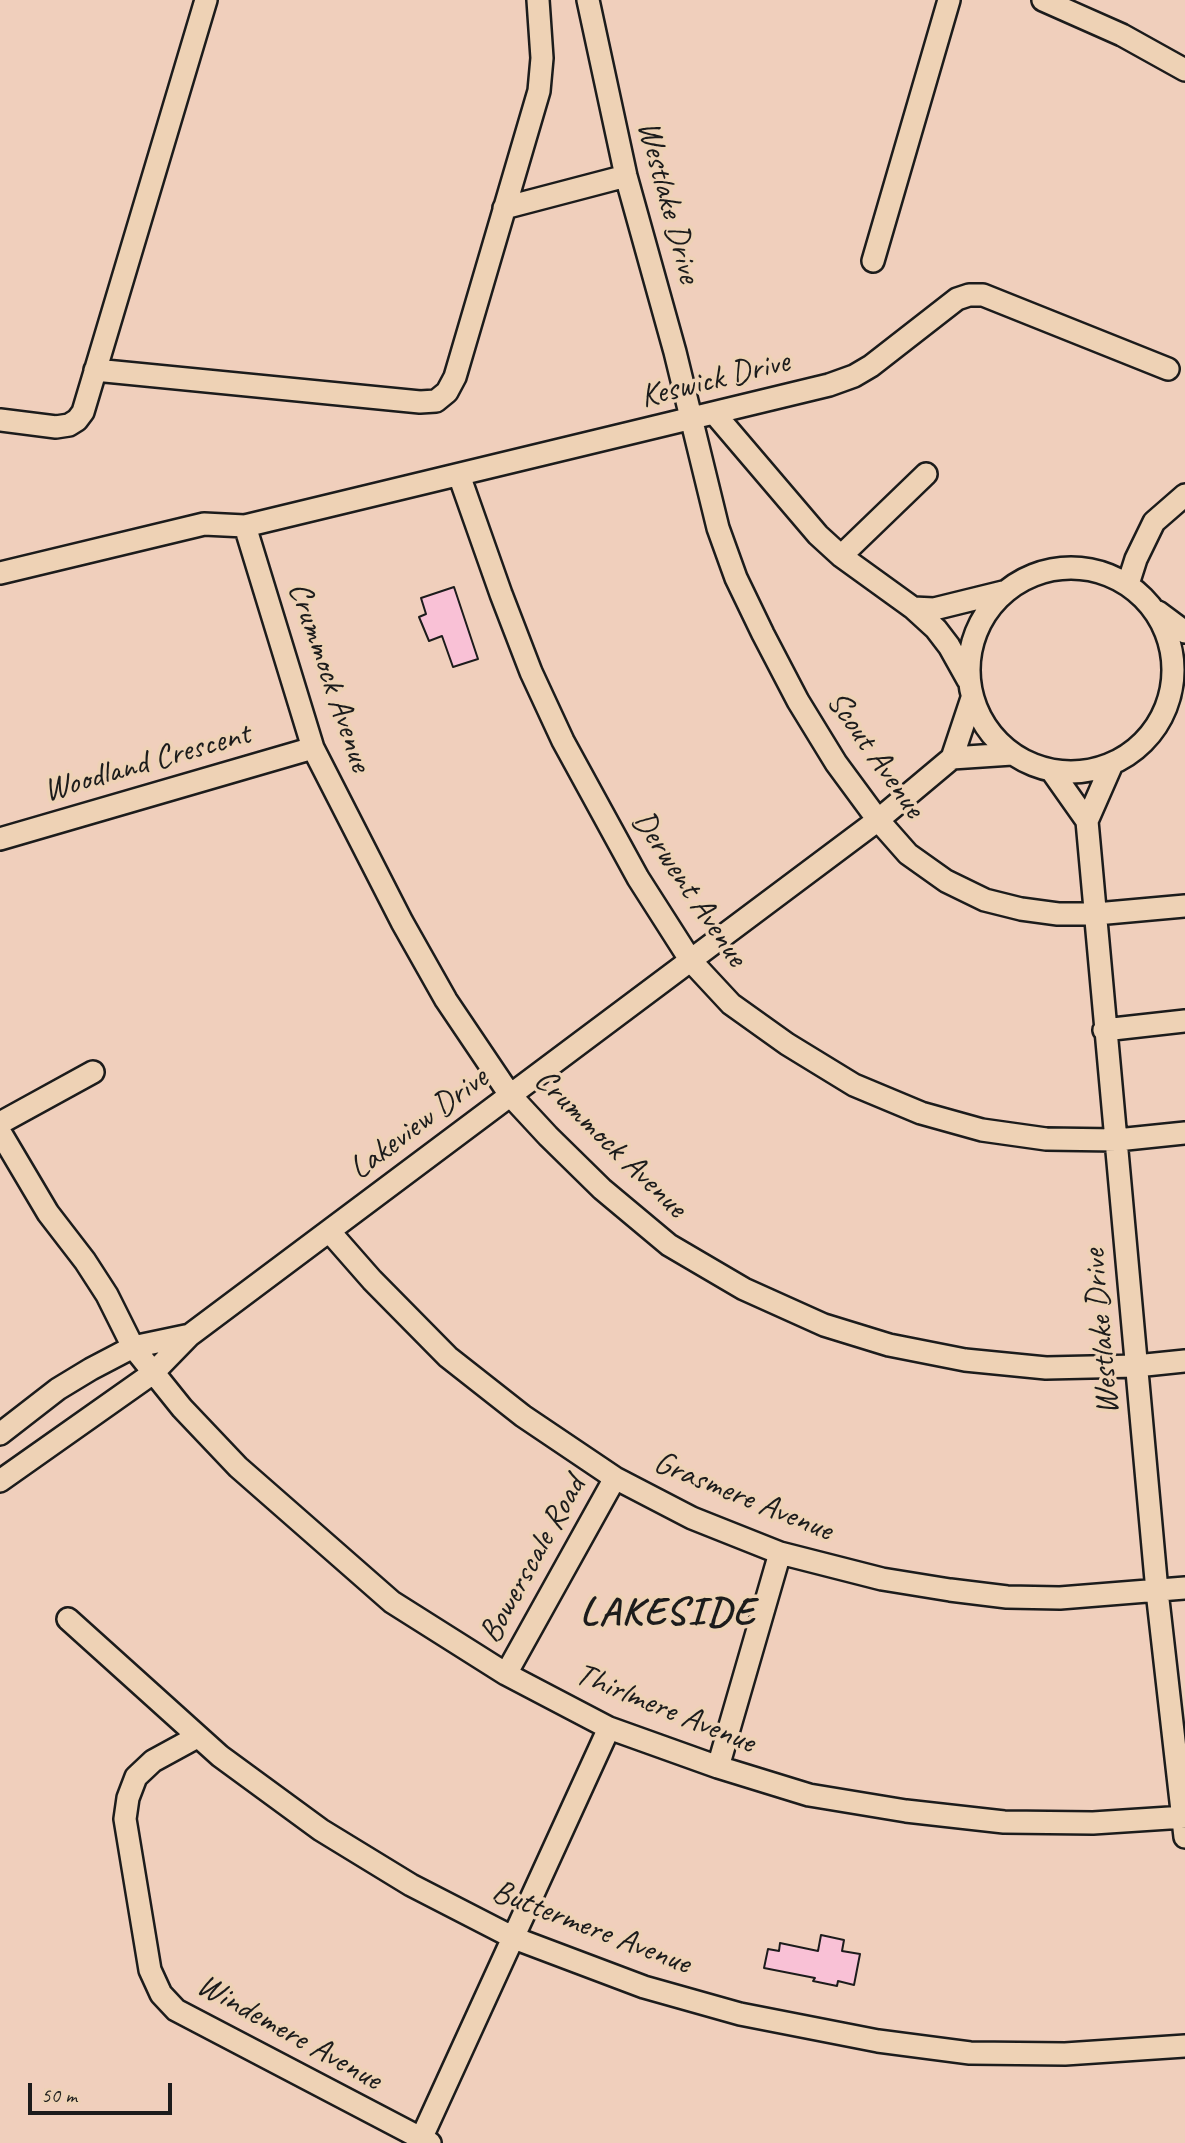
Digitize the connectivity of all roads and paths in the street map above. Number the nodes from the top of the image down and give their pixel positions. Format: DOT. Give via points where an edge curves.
graph roads {
  1 [pos="206,0"];
  2 [pos="538,0"];
  3 [pos="588,0"];
  4 [pos="949,0"];
  5 [pos="1043,0"];
  6 [pos="1185,70"];
  7 [pos="626,176"];
  8 [pos="504,208"];
  9 [pos="873,261"];
  10 [pos="1168,369"];
  11 [pos="95,370"];
  12 [pos="714,413"];
  13 [pos="692,419"];
  14 [pos="0,420"];
  15 [pos="926,474"];
  16 [pos="459,475"];
  17 [pos="1185,495"];
  18 [pos="245,526"];
  19 [pos="841,556"];
  20 [pos="0,573"];
  21 [pos="1128,584"];
  22 [pos="1006,590"];
  23 [pos="1151,606"];
  24 [pos="913,608"];
  25 [pos="1185,632"];
  26 [pos="1185,683"];
  27 [pos="971,689"];
  28 [pos="1169,701"];
  29 [pos="313,748"];
  30 [pos="1012,754"];
  31 [pos="952,758"];
  32 [pos="1112,764"];
  33 [pos="1051,770"];
  34 [pos="878,820"];
  35 [pos="1087,821"];
  36 [pos="0,839"];
  37 [pos="1185,906"];
  38 [pos="1096,914"];
  39 [pos="691,961"];
  40 [pos="1185,1021"];
  41 [pos="1104,1030"];
  42 [pos="93,1072"];
  43 [pos="510,1095"];
  44 [pos="0,1123"];
  45 [pos="0,1132"];
  46 [pos="1185,1133"];
  47 [pos="1117,1140"];
  48 [pos="329,1231"];
  49 [pos="190,1335"];
  50 [pos="134,1347"];
  51 [pos="1185,1361"];
  52 [pos="1136,1366"];
  53 [pos="153,1373"];
  54 [pos="3,1431"];
  55 [pos="32,1458"];
  56 [pos="615,1478"];
  57 [pos="0,1481"];
  58 [pos="780,1552"];
  59 [pos="1185,1588"];
  60 [pos="1157,1591"];
  61 [pos="68,1619"];
  62 [pos="506,1674"];
  63 [pos="609,1728"];
  64 [pos="197,1737"];
  65 [pos="718,1767"];
  66 [pos="1184,1824"];
  67 [pos="514,1938"];
  68 [pos="1185,2046"];
  69 [pos="426,2141"];
  1 -- 11 [label="street"];
  2 -- 8 [label="street" via="539,91"];
  3 -- 7 [label="street, Westlake Drive"];
  4 -- 9 [label="street"];
  5 -- 6 [label="street" via="1122,35"];
  7 -- 8 [label="street"];
  7 -- 13 [label="street, Westlake Drive"];
  8 -- 11 [label="street" via="455,377 436,401"];
  10 -- 12 [label="street, Keswick Drive" via="983,295 969,295 957,299 854,376"];
  11 -- 14 [label="street" via="77,421 56,427"];
  12 -- 13 [label="street, Keswick Drive"];
  12 -- 19 [label="street"];
  13 -- 16 [label="street, Keswick Drive"];
  13 -- 34 [label="street, Scout Avenue" via="736,578 798,701"];
  15 -- 19 [label="street"];
  16 -- 18 [label="street, Keswick Drive"];
  16 -- 39 [label="street, Derwent Avenue" via="516,633 563,741 625,855"];
  17 -- 21 [label="street" via="1154,522"];
  18 -- 20 [label="street, Keswick Drive" via="204,524"];
  18 -- 29 [label="street, Crummock Avenue"];
  19 -- 24 [label="street"];
  21 -- 22 [label="street" via="1098,571 1066,568 1034,574"];
  21 -- 23 [label="street"];
  22 -- 24 [label="street" via="956,605"];
  22 -- 27 [label="street" via="976,631 969,656"];
  23 -- 25 [label="street"];
  23 -- 28 [label="street" via="1168,635 1174,668"];
  24 -- 27 [label="street" via="949,646"];
  26 -- 28 [label="street"];
  27 -- 30 [label="street" via="987,729"];
  27 -- 31 [label="street"];
  28 -- 32 [label="street" via="1156,727 1137,748"];
  29 -- 36 [label="street, Woodland Crescent"];
  29 -- 43 [label="street, Crummock Avenue" via="439,989"];
  30 -- 31 [label="street"];
  30 -- 33 [label="street"];
  31 -- 34 [label="street, Lakeview Drive"];
  32 -- 33 [label="street" via="1082,771"];
  32 -- 35 [label="street, Westlake Drive"];
  33 -- 35 [label="street, Westlake Drive"];
  34 -- 38 [label="street, Scout Avenue" via="908,854 946,881 985,900 1045,912"];
  34 -- 39 [label="street, Lakeview Drive"];
  35 -- 38 [label="street, Westlake Drive"];
  37 -- 38 [label="street, Scout Avenue"];
  38 -- 41 [label="street, Westlake Drive"];
  39 -- 43 [label="street, Lakeview Drive"];
  39 -- 47 [label="street, Derwent Avenue" via="731,1004 798,1051 855,1085 921,1113 982,1130 1046,1139"];
  40 -- 41 [label="street"];
  41 -- 47 [label="street, Westlake Drive"];
  42 -- 44 [label="street"];
  43 -- 48 [label="street, Lakeview Drive"];
  43 -- 52 [label="street, Crummock Avenue" via="603,1189 669,1245 744,1289 824,1325 889,1345 965,1360 1046,1368"];
  45 -- 50 [label="street" via="48,1213 107,1295"];
  46 -- 47 [label="street, Derwent Avenue"];
  47 -- 52 [label="street, Westlake Drive"];
  48 -- 49 [label="street, Lakeview Drive"];
  48 -- 56 [label="street, Grasmere Avenue" via="448,1357 523,1416"];
  49 -- 50 [label="street, Lakeview Drive"];
  49 -- 53 [label="street, Lakeview Drive"];
  50 -- 53 [label="street"];
  50 -- 54 [label="street, Lakeview Drive" via="58,1390"];
  51 -- 52 [label="street, Crummock Avenue"];
  52 -- 60 [label="street, Westlake Drive"];
  53 -- 55 [label="street, Lakeview Drive"];
  53 -- 62 [label="street, Thirlmere Avenue" via="238,1467 341,1559 392,1602"];
  54 -- 55 [label="street"];
  55 -- 57 [label="street, Lakeview Drive"];
  56 -- 58 [label="street, Grasmere Avenue" via="692,1518"];
  56 -- 62 [label="street, Bowerscale Road"];
  58 -- 60 [label="street, Grasmere Avenue" via="882,1579 1007,1597"];
  58 -- 65 [label="street"];
  59 -- 60 [label="street, Grasmere Avenue"];
  60 -- 66 [label="street, Westlake Drive"];
  61 -- 64 [label="street, Buttermere Avenue"];
  62 -- 63 [label="street, Thirlmere Avenue"];
  63 -- 65 [label="street, Thirlmere Avenue"];
  63 -- 67 [label="street"];
  64 -- 67 [label="street, Buttermere Avenue" via="321,1830 411,1885"];
  64 -- 69 [label="street, Windemere Avenue" via="153,1761 136,1777 125,1819 150,1970 161,1994 176,2010"];
  65 -- 66 [label="street, Thirlmere Avenue" via="809,1794 906,1811 1004,1822"];
  67 -- 68 [label="street, Buttermere Avenue" via="644,1987 740,2014 878,2041 970,2053 1065,2054"];
  67 -- 69 [label="street"];
}
